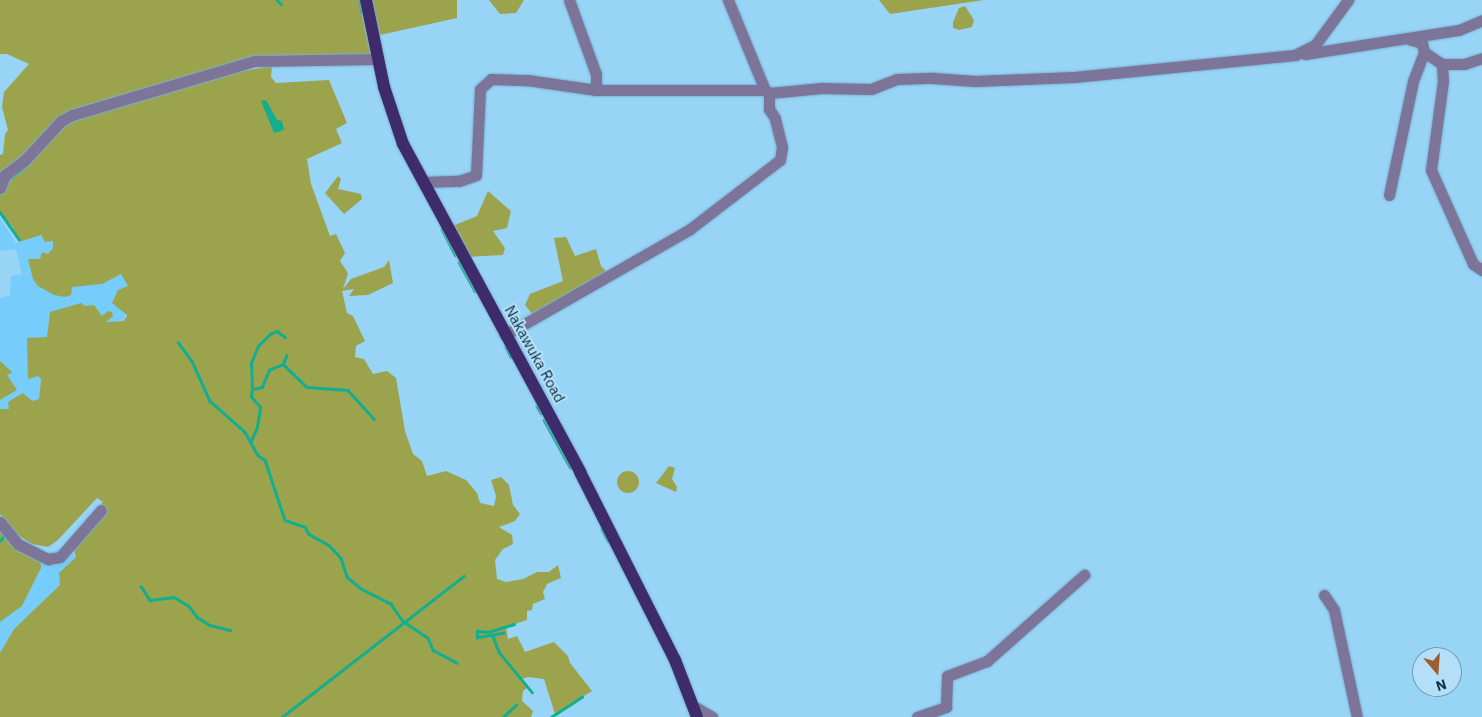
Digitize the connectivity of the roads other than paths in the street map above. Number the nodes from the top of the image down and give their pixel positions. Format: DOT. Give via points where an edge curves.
graph roads {
  1 [pos="366,0"];
  2 [pos="569,0"];
  3 [pos="728,0"];
  4 [pos="1348,0"];
  5 [pos="1482,20"];
  6 [pos="1409,39"];
  7 [pos="1424,52"];
  8 [pos="1295,55"];
  9 [pos="1482,58"];
  10 [pos="377,59"];
  11 [pos="1442,64"];
  12 [pos="596,90"];
  13 [pos="767,92"];
  14 [pos="423,182"];
  15 [pos="1,187"];
  16 [pos="1389,195"];
  17 [pos="1482,270"];
  18 [pos="505,334"];
  19 [pos="101,510"];
  20 [pos="0,522"];
  21 [pos="1084,575"];
  22 [pos="1324,595"];
  23 [pos="696,712"];
  24 [pos="712,717"];
  25 [pos="917,717"];
  26 [pos="1357,717"];
  1 -- 10 [label="main road, Nakawuka Road"];
  2 -- 12 [label="street" via="596,74"];
  3 -- 13 [label="street"];
  4 -- 8 [label="street" via="1315,45"];
  5 -- 6 [label="street" via="1459,30"];
  6 -- 7 [label="street" via="1422,43"];
  6 -- 8 [label="street"];
  7 -- 11 [label="street"];
  7 -- 16 [label="street" via="1413,81"];
  8 -- 13 [label="street" via="1074,77 975,81 915,78 897,79 871,89"];
  9 -- 11 [label="street" via="1464,64"];
  10 -- 14 [label="main road, Nakawuka Road" via="396,124"];
  10 -- 15 [label="street" via="254,61 72,115 61,121 25,160 5,175"];
  11 -- 17 [label="street" via="1443,81 1431,170 1472,264"];
  12 -- 13 [label="street"];
  12 -- 14 [label="street" via="527,80 488,80 480,89 476,175 459,181"];
  13 -- 18 [label="street" via="782,147 780,160 690,229"];
  14 -- 18 [label="main road, Nakawuka Road"];
  18 -- 23 [label="main road, Nakawuka Road" via="580,472 675,660"];
  19 -- 20 [label="street" via="60,556 48,559 18,544"];
  21 -- 25 [label="street" via="987,661 947,676 946,707 940,712"];
  22 -- 26 [label="street" via="1334,610"];
  23 -- 24 [label="street"];
}
